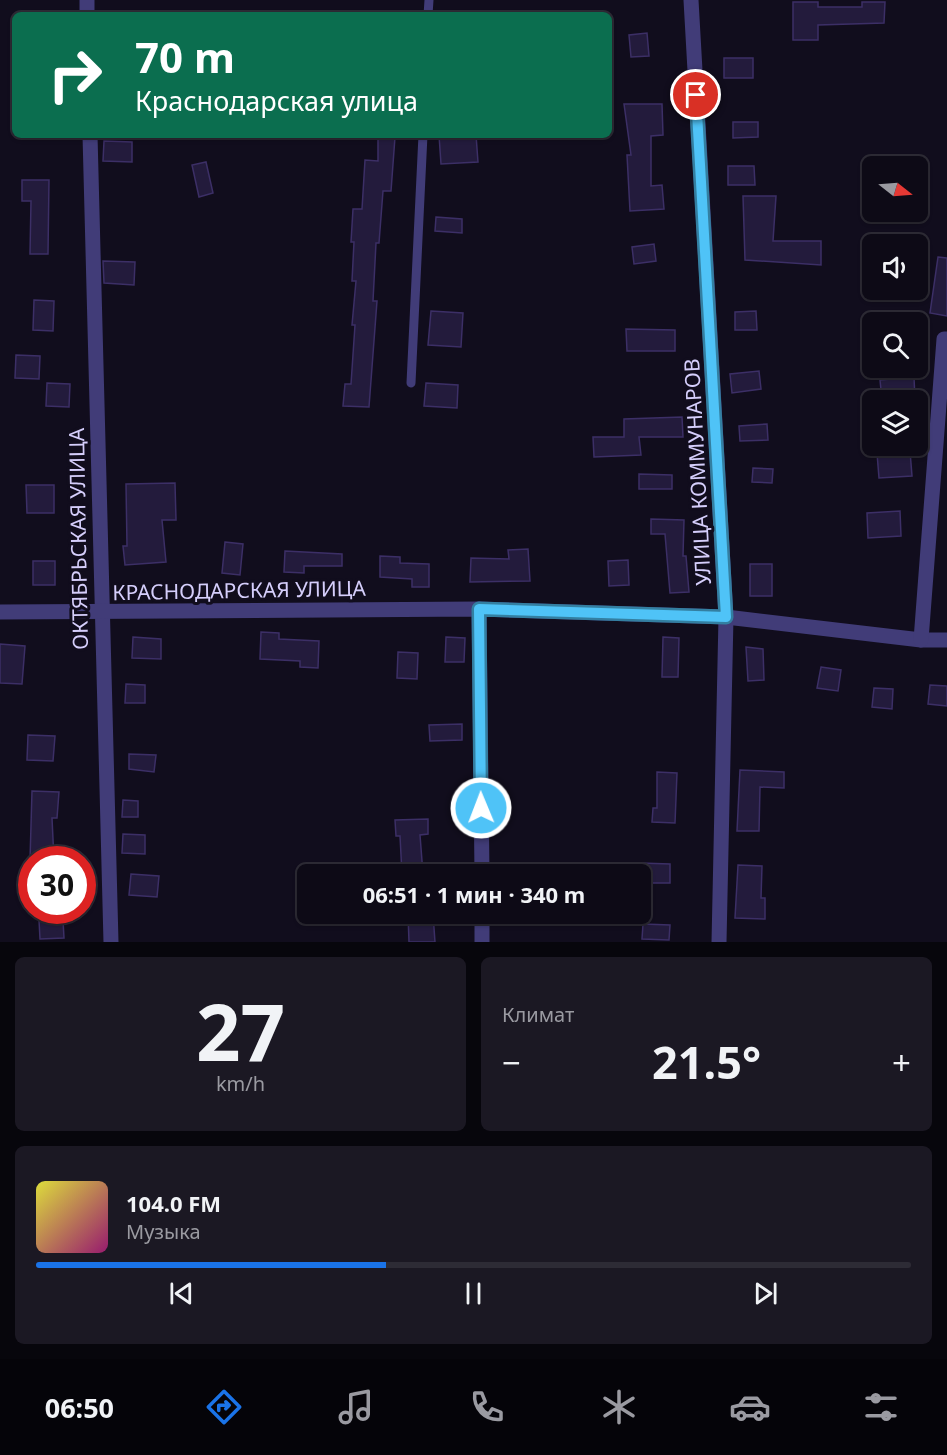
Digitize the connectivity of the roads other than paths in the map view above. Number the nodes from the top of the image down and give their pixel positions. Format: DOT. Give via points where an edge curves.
graph roads {
  1 [pos="691,0"];
  2 [pos="90,138"];
  3 [pos="423,138"];
  4 [pos="947,339"];
  5 [pos="411,383"];
  6 [pos="479,609"];
  7 [pos="0,612"];
  8 [pos="100,613"];
  9 [pos="726,617"];
  10 [pos="921,640"];
  11 [pos="947,640"];
  12 [pos="482,864"];
  13 [pos="482,924"];
  14 [pos="111,942"];
  15 [pos="482,942"];
  16 [pos="719,942"];
  1 -- 9 [label="street, УЛИЦА КОММУНАРОВ"];
  2 -- 8 [label="street, ОКТЯБРЬСКАЯ УЛИЦА"];
  3 -- 5 [label="lane"];
  4 -- 10 [label="street"];
  6 -- 8 [label="street, КРАСНОДАРСКАЯ УЛИЦА" via="138,609"];
  6 -- 9 [label="street, КРАСНОДАРСКАЯ УЛИЦА"];
  6 -- 12 [label="street"];
  7 -- 8 [label="street, КРАСНОДАРСКАЯ УЛИЦА"];
  8 -- 14 [label="street, ОКТЯБРЬСКАЯ УЛИЦА"];
  9 -- 10 [label="street, КРАСНОДАРСКАЯ УЛИЦА"];
  9 -- 16 [label="street, УЛИЦА КОММУНАРОВ"];
  10 -- 11 [label="street, КРАСНОДАРСКАЯ УЛИЦА"];
  13 -- 15 [label="street"];
}
